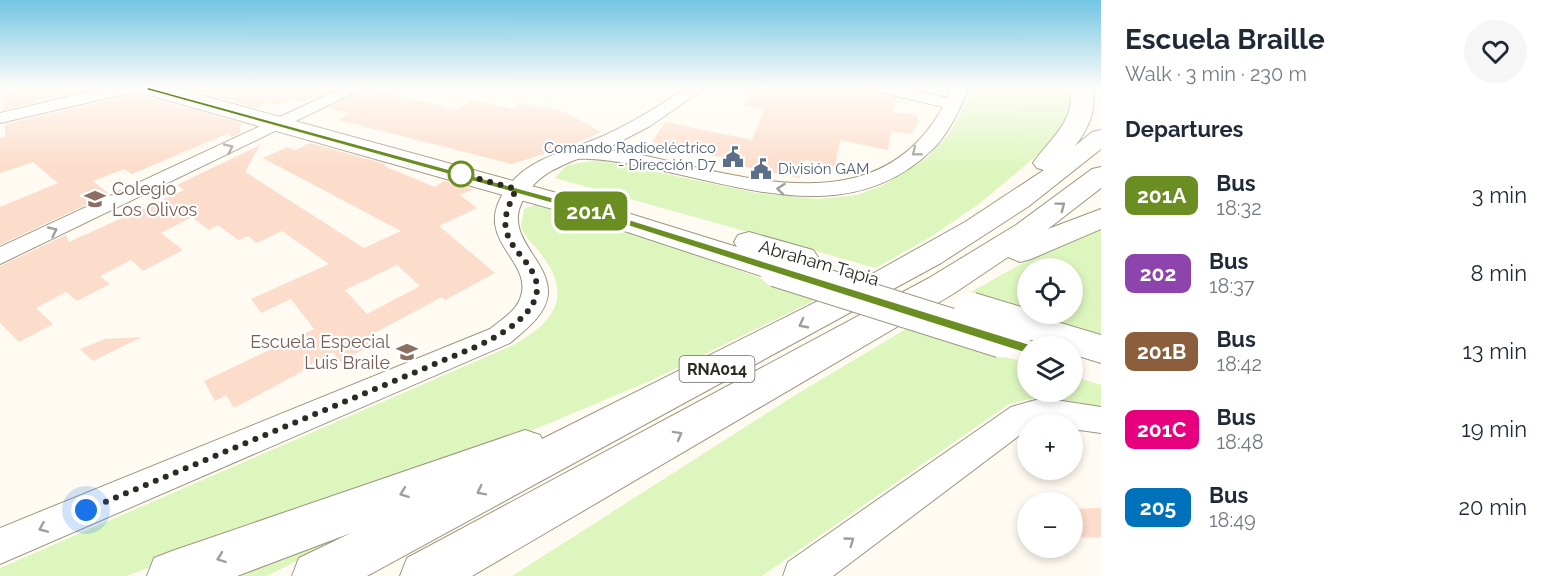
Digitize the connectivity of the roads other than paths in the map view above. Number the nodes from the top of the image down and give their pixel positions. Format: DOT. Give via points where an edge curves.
graph roads {
  1 [pos="263,115"];
  2 [pos="270,115"];
  3 [pos="301,115"];
  4 [pos="652,115"];
  5 [pos="945,115"];
  6 [pos="1081,115"];
  7 [pos="289,121"];
  8 [pos="1101,137"];
  9 [pos="576,155"];
  10 [pos="1101,174"];
  11 [pos="521,184"];
  12 [pos="1101,218"];
  13 [pos="957,239"];
  14 [pos="0,256"];
  15 [pos="941,286"];
  16 [pos="1017,338"];
  17 [pos="768,342"];
  18 [pos="1083,347"];
  19 [pos="1101,350"];
  20 [pos="1083,366"];
  21 [pos="1101,371"];
  22 [pos="1101,420"];
  23 [pos="634,459"];
  24 [pos="0,546"];
  25 [pos="172,576"];
  26 [pos="317,576"];
  27 [pos="425,576"];
  28 [pos="474,576"];
  29 [pos="802,576"];
  1 -- 7 [label="main road, Abraham Tapia"];
  2 -- 7 [label="main road, Abraham Tapia"];
  3 -- 7 [label="street"];
  4 -- 9 [label="street"];
  5 -- 9 [label="street, one-way" via="934,134 909,158 878,176 839,189 782,190 616,157"];
  6 -- 13 [label="main road" via="1068,138 1037,172"];
  7 -- 11 [label="main road, Abraham Tapia"];
  14 -- 7 [label="street, one-way"];
  8 -- 13 [label="main road, RNA014" via="1045,181"];
  9 -- 11 [label="street" via="544,166"];
  15 -- 10 [label="main road, RNA014, one-way" via="1027,231"];
  11 -- 16 [label="main road, Abraham Tapia, bridge" via="789,263"];
  11 -- 24 [label="street, one-way" via="506,215 506,230 510,242 535,275 535,296 506,333"];
  12 -- 15 [label="main road"];
  13 -- 17 [label="main road, RNA014, one-way"];
  23 -- 15 [label="main road, RNA014, one-way"];
  17 -- 25 [label="main road, one-way" via="516,452"];
  17 -- 26 [label="main road, RNA014, one-way"];
  18 -- 19 [label="main road, Abraham Tapia"];
  20 -- 21 [label="main road"];
  29 -- 22 [label="street, one-way" via="1022,416 1043,411"];
  23 -- 27 [label="main road, RNA014"];
  23 -- 28 [label="main road"];
}
